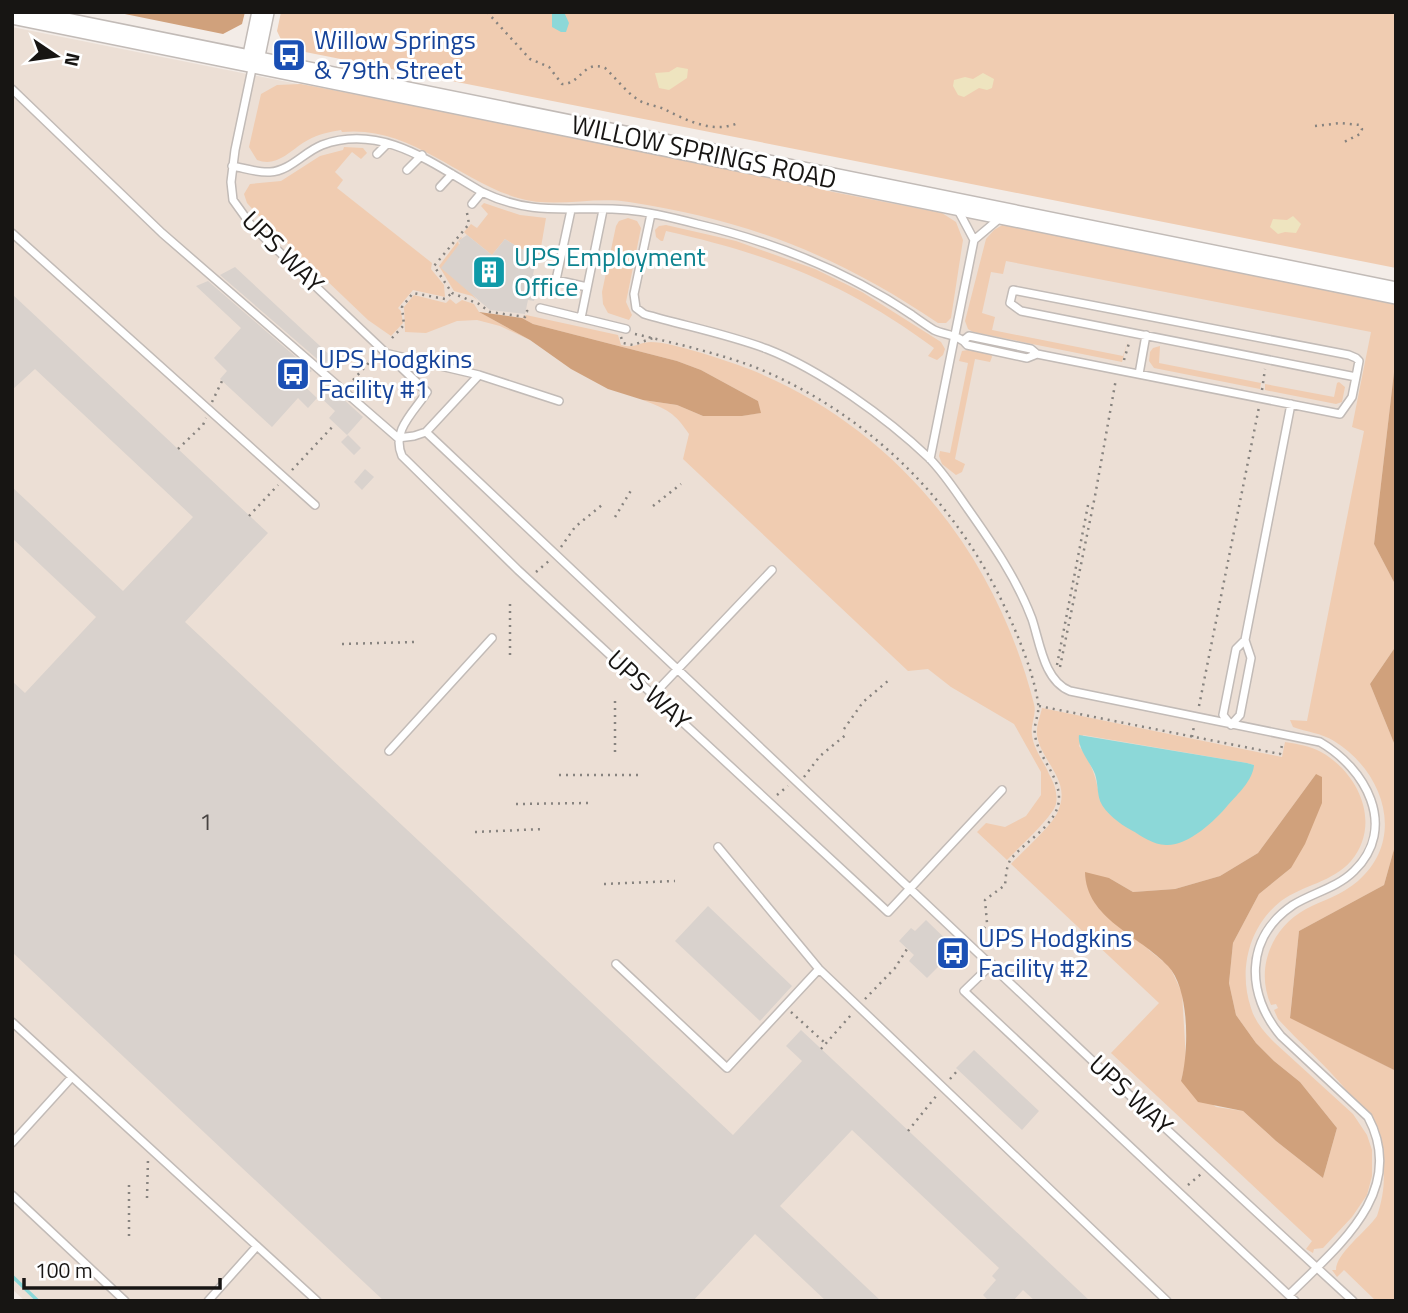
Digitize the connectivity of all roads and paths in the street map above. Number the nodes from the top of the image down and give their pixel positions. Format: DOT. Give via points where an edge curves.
graph roads {
  1 [pos="263,12"];
  2 [pos="488,12"];
  3 [pos="12,13"];
  4 [pos="253,60"];
  5 [pos="12,89"];
  6 [pos="738,123"];
  7 [pos="1315,126"];
  8 [pos="1342,143"];
  9 [pos="387,144"];
  10 [pos="377,154"];
  11 [pos="422,155"];
  12 [pos="232,166"];
  13 [pos="407,170"];
  14 [pos="452,174"];
  15 [pos="440,187"];
  16 [pos="482,192"];
  17 [pos="955,203"];
  18 [pos="472,204"];
  19 [pos="571,210"];
  20 [pos="604,210"];
  21 [pos="466,211"];
  22 [pos="651,214"];
  23 [pos="1006,214"];
  24 [pos="12,233"];
  25 [pos="974,240"];
  26 [pos="587,287"];
  27 [pos="1396,293"];
  28 [pos="1078,303"];
  29 [pos="540,308"];
  30 [pos="581,318"];
  31 [pos="1074,321"];
  32 [pos="626,329"];
  33 [pos="1146,335"];
  34 [pos="392,338"];
  35 [pos="959,338"];
  36 [pos="1129,340"];
  37 [pos="388,354"];
  38 [pos="376,355"];
  39 [pos="1120,370"];
  40 [pos="1139,374"];
  41 [pos="1264,374"];
  42 [pos="479,375"];
  43 [pos="1356,377"];
  44 [pos="353,380"];
  45 [pos="1261,398"];
  46 [pos="559,401"];
  47 [pos="1291,404"];
  48 [pos="426,432"];
  49 [pos="398,438"];
  50 [pos="930,459"];
  51 [pos="681,484"];
  52 [pos="633,487"];
  53 [pos="1089,500"];
  54 [pos="315,505"];
  55 [pos="602,505"];
  56 [pos="653,506"];
  57 [pos="615,517"];
  58 [pos="556,554"];
  59 [pos="772,570"];
  60 [pos="528,579"];
  61 [pos="510,601"];
  62 [pos="492,638"];
  63 [pos="1245,640"];
  64 [pos="414,642"];
  65 [pos="342,645"];
  66 [pos="510,655"];
  67 [pos="679,669"];
  68 [pos="1051,675"];
  69 [pos="890,680"];
  70 [pos="1034,687"];
  71 [pos="654,694"];
  72 [pos="615,699"];
  73 [pos="1039,706"];
  74 [pos="1196,717"];
  75 [pos="1231,725"];
  76 [pos="844,729"];
  77 [pos="848,733"];
  78 [pos="1192,737"];
  79 [pos="1283,742"];
  80 [pos="389,751"];
  81 [pos="615,752"];
  82 [pos="559,775"];
  83 [pos="640,775"];
  84 [pos="798,782"];
  85 [pos="1002,790"];
  86 [pos="769,801"];
  87 [pos="589,803"];
  88 [pos="516,804"];
  89 [pos="544,829"];
  90 [pos="475,832"];
  91 [pos="718,847"];
  92 [pos="675,881"];
  93 [pos="604,884"];
  94 [pos="911,888"];
  95 [pos="973,946"];
  96 [pos="616,964"];
  97 [pos="992,964"];
  98 [pos="820,969"];
  99 [pos="785,1006"];
  100 [pos="12,1022"];
  101 [pos="825,1044"];
  102 [pos="958,1070"];
  103 [pos="72,1077"];
  104 [pos="943,1087"];
  105 [pos="908,1131"];
  106 [pos="12,1143"];
  107 [pos="149,1147"];
  108 [pos="1209,1167"];
  109 [pos="129,1181"];
  110 [pos="1180,1192"];
  111 [pos="12,1195"];
  112 [pos="147,1198"];
  113 [pos="129,1236"];
  114 [pos="257,1246"];
  115 [pos="1317,1267"];
  116 [pos="1292,1298"];
  117 [pos="125,1301"];
  118 [pos="208,1301"];
  119 [pos="317,1301"];
  120 [pos="1167,1301"];
  121 [pos="1353,1301"];
  1 -- 4 [label="main road"];
  2 -- 6 [label="path" via="530,59 548,67 562,84 598,65 640,101 673,115 721,127"];
  3 -- 4 [label="main road, WILLOW SPRINGS ROAD"];
  4 -- 12 [label="lane, UPS WAY"];
  4 -- 17 [label="main road, WILLOW SPRINGS ROAD"];
  5 -- 49 [label="lane" via="162,233"];
  7 -- 8 [label="path" via="1360,125 1360,134"];
  9 -- 10 [label="lane"];
  9 -- 11 [label="lane"];
  9 -- 12 [label="lane" via="334,141 271,172"];
  11 -- 13 [label="lane"];
  11 -- 14 [label="lane"];
  12 -- 37 [label="lane, UPS WAY" via="233,200 251,225"];
  14 -- 15 [label="lane"];
  14 -- 16 [label="lane"];
  16 -- 18 [label="lane"];
  16 -- 19 [label="lane" via="521,207"];
  17 -- 23 [label="main road, WILLOW SPRINGS ROAD"];
  17 -- 25 [label="lane"];
  19 -- 20 [label="lane"];
  19 -- 26 [label="lane" via="556,280"];
  20 -- 22 [label="lane"];
  20 -- 26 [label="lane"];
  21 -- 34 [label="path" via="469,224 434,266 452,293 445,299 413,293 402,307 404,325"];
  22 -- 35 [label="lane" via="742,235 805,257 874,291 932,329"];
  22 -- 50 [label="lane" via="634,294 636,308 770,350 821,376"];
  23 -- 25 [label="lane"];
  23 -- 27 [label="main road, WILLOW SPRINGS ROAD"];
  24 -- 54 [label="lane"];
  25 -- 35 [label="lane"];
  26 -- 30 [label="lane"];
  28 -- 31 [label="lane"];
  28 -- 31 [label="lane" via="1013,290 1010,303 1021,311"];
  28 -- 43 [label="lane" via="1349,355 1359,361"];
  29 -- 30 [label="lane"];
  30 -- 32 [label="lane"];
  31 -- 33 [label="lane"];
  32 -- 70 [label="path" via="710,352 774,376 841,413 881,444 924,485 966,538 1005,608"];
  33 -- 40 [label="lane"];
  33 -- 43 [label="lane"];
  35 -- 39 [label="lane" via="967,345 1027,358 1037,354"];
  35 -- 50 [label="lane"];
  36 -- 39 [label="path"];
  37 -- 42 [label="lane"];
  37 -- 49 [label="lane, UPS WAY" via="427,392"];
  38 -- 44 [label="path"];
  39 -- 40 [label="lane"];
  39 -- 53 [label="path" via="1057,669"];
  40 -- 45 [label="lane"];
  41 -- 45 [label="path"];
  42 -- 46 [label="lane"];
  42 -- 48 [label="lane"];
  43 -- 47 [label="lane" via="1352,397 1340,414"];
  45 -- 47 [label="lane"];
  45 -- 74 [label="path"];
  47 -- 63 [label="lane"];
  48 -- 49 [label="lane"];
  48 -- 58 [label="lane, UPS WAY"];
  49 -- 60 [label="lane, UPS WAY" via="402,456"];
  50 -- 68 [label="lane" via="1012,577"];
  51 -- 56 [label="path"];
  52 -- 57 [label="path"];
  55 -- 58 [label="path" via="575,527"];
  58 -- 60 [label="path"];
  58 -- 67 [label="lane, UPS WAY"];
  59 -- 67 [label="lane"];
  60 -- 71 [label="lane, UPS WAY"];
  61 -- 66 [label="path"];
  62 -- 80 [label="lane"];
  63 -- 75 [label="lane" via="1251,658 1240,715"];
  63 -- 75 [label="lane" via="1236,649 1223,715"];
  64 -- 65 [label="path"];
  67 -- 71 [label="lane"];
  67 -- 84 [label="lane, UPS WAY"];
  68 -- 70 [label="path"];
  68 -- 74 [label="lane" via="1070,691"];
  69 -- 76 [label="path" via="863,702"];
  70 -- 73 [label="path"];
  71 -- 86 [label="lane, UPS WAY"];
  72 -- 81 [label="path"];
  73 -- 78 [label="path"];
  73 -- 95 [label="path" via="1034,733 1056,783 1059,802 1052,817 1009,862 1005,885 985,900 987,923"];
  74 -- 75 [label="lane"];
  74 -- 78 [label="path"];
  75 -- 115 [label="lane" via="1312,739 1330,747 1366,785 1374,812 1371,842 1361,863 1337,884 1276,919 1259,947 1255,964 1258,998 1270,1024 1356,1104 1376,1129 1380,1143 1382,1171 1374,1202"];
  77 -- 84 [label="path"];
  78 -- 79 [label="path" via="1280,754"];
  82 -- 83 [label="path"];
  84 -- 86 [label="path"];
  84 -- 94 [label="lane, UPS WAY"];
  85 -- 94 [label="lane, UPS WAY"];
  86 -- 94 [label="lane, UPS WAY" via="888,912"];
  87 -- 88 [label="path"];
  89 -- 90 [label="path"];
  91 -- 98 [label="lane"];
  92 -- 93 [label="path"];
  94 -- 95 [label="lane, UPS WAY"];
  95 -- 97 [label="lane, UPS WAY"];
  96 -- 99 [label="lane" via="727,1068"];
  97 -- 108 [label="lane, UPS WAY"];
  97 -- 110 [label="lane, UPS WAY" via="964,991"];
  98 -- 99 [label="lane"];
  98 -- 104 [label="lane"];
  99 -- 101 [label="path"];
  100 -- 103 [label="lane"];
  102 -- 104 [label="path"];
  103 -- 106 [label="lane"];
  103 -- 107 [label="lane"];
  104 -- 105 [label="path"];
  104 -- 120 [label="lane"];
  107 -- 112 [label="path"];
  107 -- 114 [label="lane"];
  108 -- 110 [label="path"];
  108 -- 115 [label="lane, UPS WAY"];
  109 -- 113 [label="path"];
  110 -- 116 [label="lane, UPS WAY"];
  111 -- 117 [label="lane"];
  114 -- 118 [label="lane"];
  114 -- 119 [label="lane"];
  115 -- 116 [label="lane"];
  115 -- 121 [label="lane, UPS WAY"];
}
